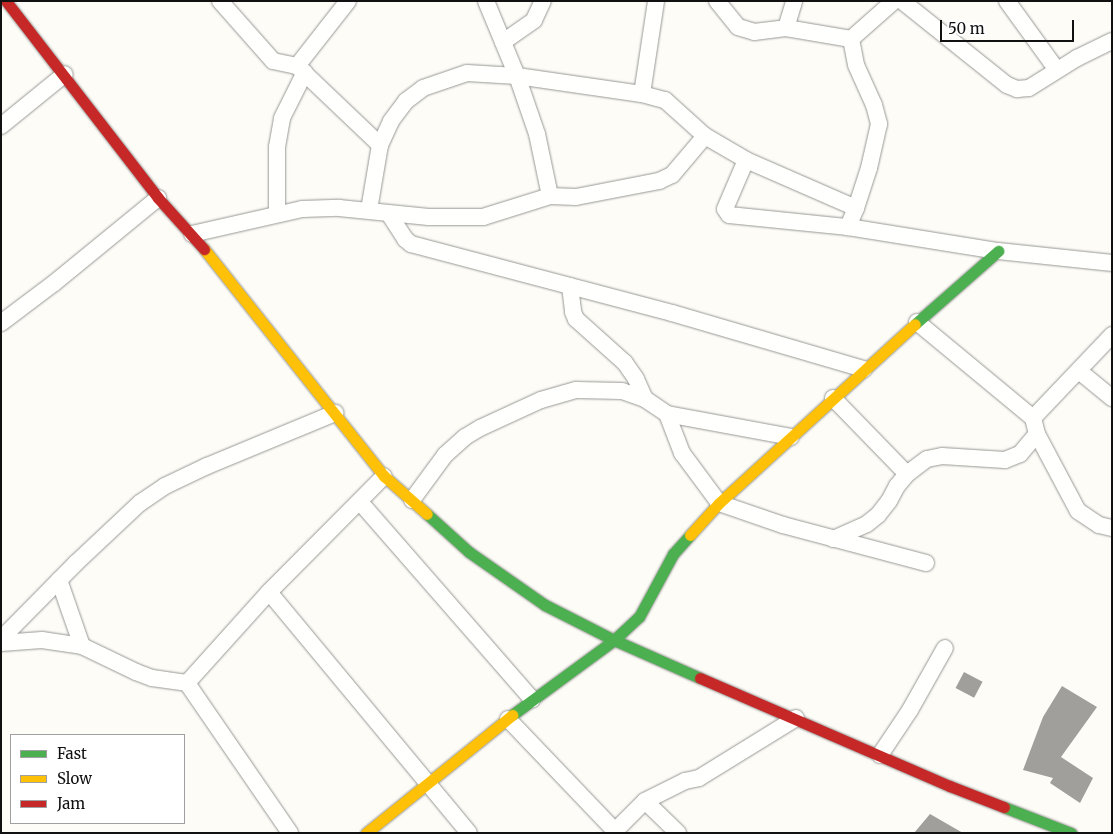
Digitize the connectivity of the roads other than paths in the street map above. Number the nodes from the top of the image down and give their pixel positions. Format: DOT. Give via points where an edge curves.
graph roads {
  1 [pos="6,1"];
  2 [pos="220,1"];
  3 [pos="348,1"];
  4 [pos="486,1"];
  5 [pos="542,1"];
  6 [pos="656,1"];
  7 [pos="717,1"];
  8 [pos="794,1"];
  9 [pos="894,1"];
  10 [pos="902,1"];
  11 [pos="1008,1"];
  12 [pos="786,28"];
  13 [pos="851,39"];
  14 [pos="503,42"];
  15 [pos="1110,46"];
  16 [pos="301,69"];
  17 [pos="1057,70"];
  18 [pos="65,74"];
  19 [pos="517,76"];
  20 [pos="642,94"];
  21 [pos="1,126"];
  22 [pos="705,136"];
  23 [pos="380,145"];
  24 [pos="746,160"];
  25 [pos="550,196"];
  26 [pos="158,198"];
  27 [pos="856,208"];
  28 [pos="369,210"];
  29 [pos="277,214"];
  30 [pos="389,214"];
  31 [pos="848,227"];
  32 [pos="192,234"];
  33 [pos="998,251"];
  34 [pos="1112,263"];
  35 [pos="570,286"];
  36 [pos="917,322"];
  37 [pos="1,323"];
  38 [pos="1112,335"];
  39 [pos="864,369"];
  40 [pos="1079,371"];
  41 [pos="833,398"];
  42 [pos="1112,398"];
  43 [pos="645,399"];
  44 [pos="335,414"];
  45 [pos="667,414"];
  46 [pos="1033,418"];
  47 [pos="1037,434"];
  48 [pos="791,437"];
  49 [pos="907,474"];
  50 [pos="384,476"];
  51 [pos="412,500"];
  52 [pos="360,502"];
  53 [pos="719,503"];
  54 [pos="1112,528"];
  55 [pos="833,539"];
  56 [pos="926,563"];
  57 [pos="59,580"];
  58 [pos="269,592"];
  59 [pos="1,639"];
  60 [pos="614,640"];
  61 [pos="1,643"];
  62 [pos="82,646"];
  63 [pos="945,648"];
  64 [pos="187,684"];
  65 [pos="532,699"];
  66 [pos="508,718"];
  67 [pos="796,718"];
  68 [pos="880,755"];
  69 [pos="427,785"];
  70 [pos="645,801"];
  71 [pos="614,832"];
  72 [pos="290,833"];
  73 [pos="366,833"];
  74 [pos="469,833"];
  75 [pos="678,833"];
  76 [pos="1071,833"];
  1 -- 18 [label="street"];
  2 -- 16 [label="street" via="273,61"];
  3 -- 16 [label="street"];
  4 -- 14 [label="street"];
  5 -- 14 [label="street" via="534,20"];
  6 -- 20 [label="street"];
  7 -- 12 [label="street" via="738,26 754,32"];
  8 -- 12 [label="street"];
  9 -- 13 [label="street"];
  10 -- 17 [label="street" via="1007,85 1017,89 1029,88"];
  11 -- 17 [label="street"];
  12 -- 13 [label="street"];
  13 -- 27 [label="street" via="856,65 879,124"];
  14 -- 19 [label="street"];
  15 -- 17 [label="street"];
  16 -- 23 [label="street"];
  16 -- 29 [label="street" via="282,118 277,147"];
  18 -- 21 [label="street"];
  18 -- 26 [label="street"];
  19 -- 20 [label="street"];
  19 -- 23 [label="street" via="467,73 423,88 406,101 391,121"];
  19 -- 25 [label="street" via="544,158"];
  20 -- 22 [label="street" via="670,102"];
  22 -- 24 [label="street"];
  22 -- 25 [label="street" via="672,175 659,182 576,197"];
  23 -- 28 [label="street"];
  24 -- 27 [label="street"];
  24 -- 31 [label="street" via="726,213"];
  25 -- 30 [label="street" via="483,217"];
  26 -- 32 [label="street"];
  26 -- 37 [label="street"];
  27 -- 31 [label="street"];
  28 -- 29 [label="street" via="302,209"];
  28 -- 30 [label="street"];
  29 -- 32 [label="street"];
  30 -- 35 [label="street" via="411,244"];
  31 -- 33 [label="street"];
  32 -- 44 [label="street"];
  33 -- 34 [label="street"];
  33 -- 36 [label="street"];
  35 -- 39 [label="street"];
  35 -- 43 [label="street" via="576,319 625,363"];
  36 -- 39 [label="street"];
  36 -- 46 [label="street"];
  38 -- 40 [label="street"];
  39 -- 41 [label="street"];
  40 -- 42 [label="street"];
  40 -- 46 [label="street"];
  41 -- 48 [label="street"];
  41 -- 49 [label="street"];
  43 -- 45 [label="street"];
  43 -- 51 [label="street" via="622,391 600,389 577,390 541,400 464,437 445,455"];
  44 -- 50 [label="street"];
  44 -- 57 [label="street" via="165,486 140,503"];
  45 -- 48 [label="street"];
  45 -- 53 [label="street" via="682,453"];
  46 -- 47 [label="street"];
  47 -- 49 [label="street" via="1016,457 1005,460 942,456 927,459"];
  47 -- 54 [label="street" via="1078,511 1099,525"];
  48 -- 53 [label="street"];
  49 -- 55 [label="street" via="878,515 867,524"];
  50 -- 51 [label="street"];
  50 -- 52 [label="street"];
  51 -- 60 [label="street" via="469,552 545,605"];
  52 -- 58 [label="street"];
  52 -- 65 [label="street"];
  53 -- 55 [label="street"];
  53 -- 60 [label="street" via="673,554 639,617"];
  55 -- 56 [label="street"];
  57 -- 59 [label="street"];
  57 -- 62 [label="street"];
  58 -- 64 [label="street"];
  58 -- 69 [label="street"];
  60 -- 65 [label="street"];
  60 -- 67 [label="street"];
  61 -- 62 [label="street" via="42,640"];
  62 -- 64 [label="street" via="152,678"];
  63 -- 68 [label="street"];
  64 -- 72 [label="street"];
  65 -- 66 [label="street"];
  66 -- 69 [label="street"];
  66 -- 71 [label="street"];
  67 -- 68 [label="street"];
  67 -- 70 [label="street" via="698,778"];
  68 -- 76 [label="street"];
  69 -- 73 [label="street"];
  69 -- 74 [label="street"];
  70 -- 71 [label="street"];
  70 -- 75 [label="street"];
}
